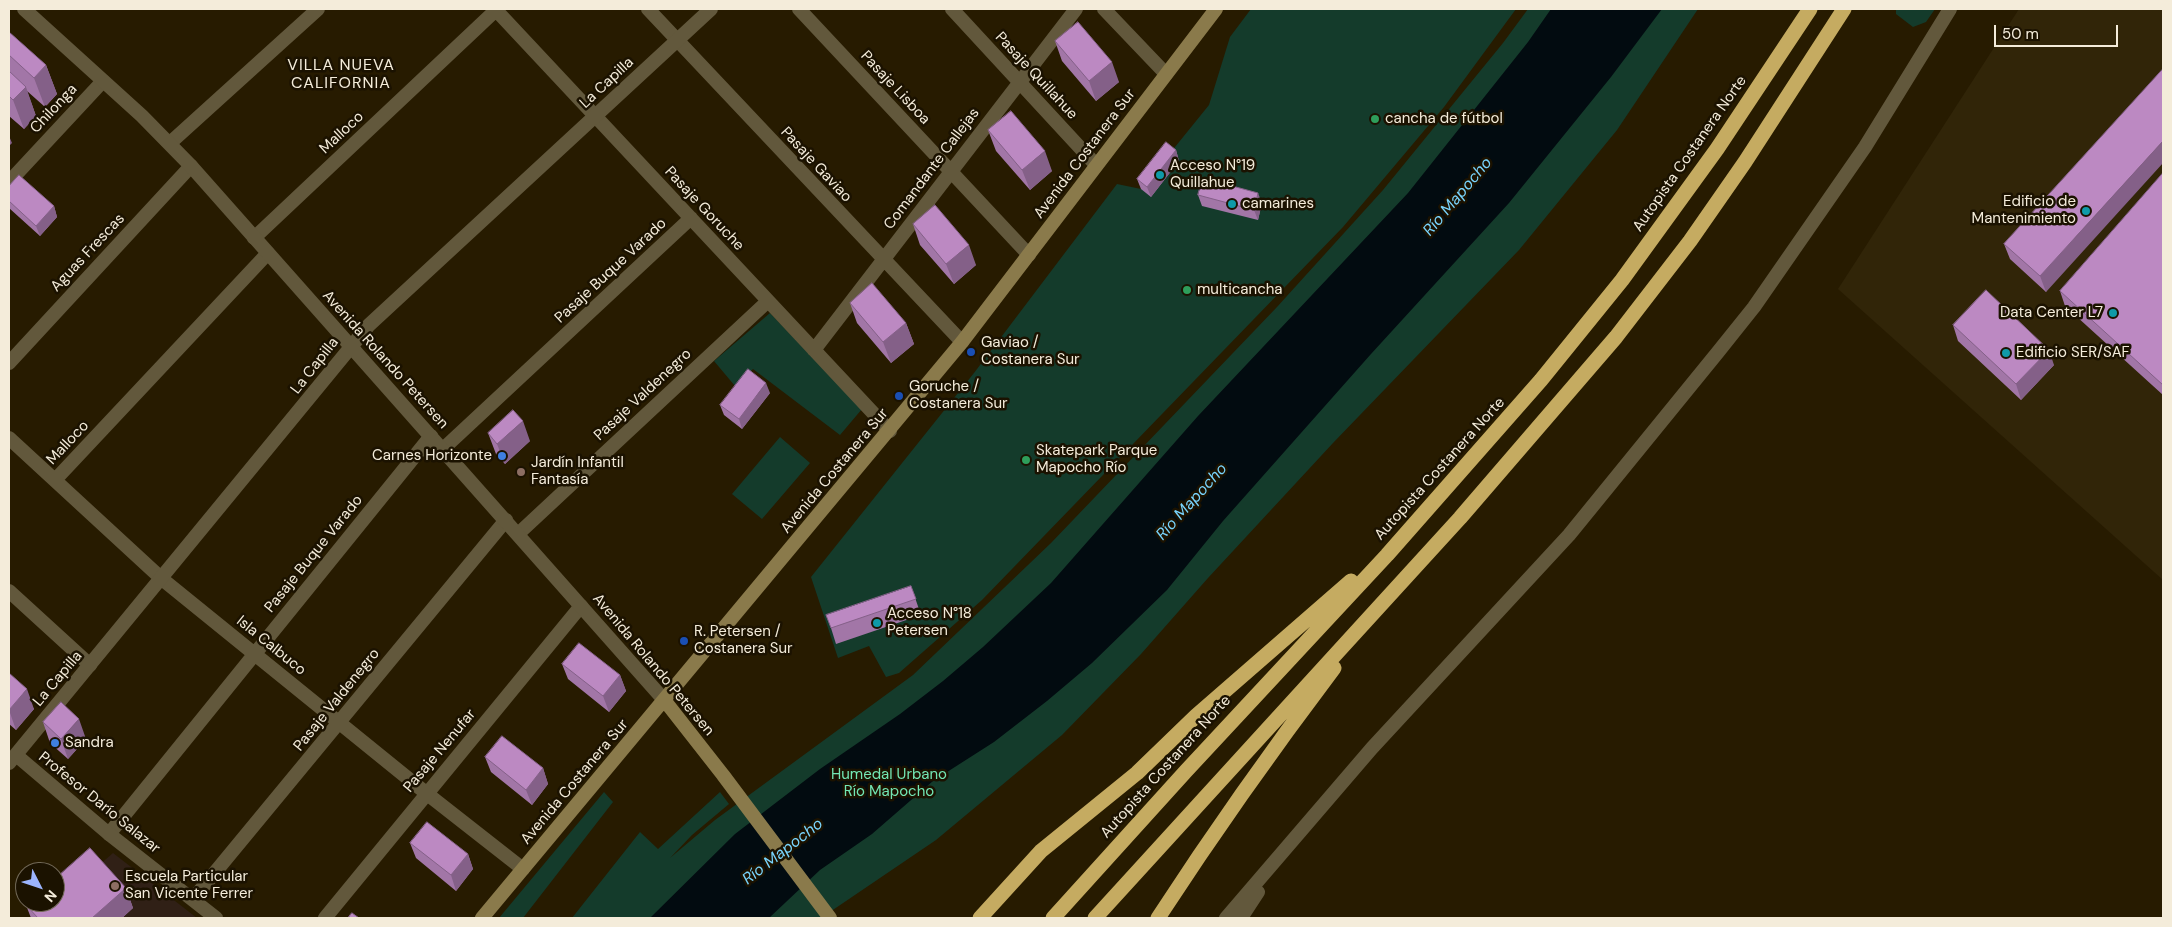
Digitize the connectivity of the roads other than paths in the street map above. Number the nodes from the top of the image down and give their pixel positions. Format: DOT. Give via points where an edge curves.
graph roads {
  1 [pos="24,9"];
  2 [pos="318,9"];
  3 [pos="496,9"];
  4 [pos="648,9"];
  5 [pos="711,9"];
  6 [pos="799,9"];
  7 [pos="952,9"];
  8 [pos="1076,9"];
  9 [pos="1104,9"];
  10 [pos="1216,9"];
  11 [pos="1810,9"];
  12 [pos="1844,9"];
  13 [pos="1950,9"];
  14 [pos="677,40"];
  15 [pos="1166,74"];
  16 [pos="103,81"];
  17 [pos="1019,82"];
  18 [pos="595,116"];
  19 [pos="170,143"];
  20 [pos="1096,165"];
  21 [pos="191,166"];
  22 [pos="950,172"];
  23 [pos="9,182"];
  24 [pos="691,218"];
  25 [pos="254,238"];
  26 [pos="268,253"];
  27 [pos="1029,255"];
  28 [pos="883,260"];
  29 [pos="768,301"];
  30 [pos="962,342"];
  31 [pos="351,347"];
  32 [pos="814,350"];
  33 [pos="9,363"];
  34 [pos="890,431"];
  35 [pos="431,436"];
  36 [pos="9,438"];
  37 [pos="443,449"];
  38 [pos="55,480"];
  39 [pos="506,520"];
  40 [pos="518,534"];
  41 [pos="1387,555"];
  42 [pos="162,579"];
  43 [pos="1394,590"];
  44 [pos="9,591"];
  45 [pos="581,606"];
  46 [pos="254,653"];
  47 [pos="90,666"];
  48 [pos="665,701"];
  49 [pos="340,722"];
  50 [pos="11,756"];
  51 [pos="426,793"];
  52 [pos="109,834"];
  53 [pos="1288,844"];
  54 [pos="523,869"];
  55 [pos="192,899"];
  56 [pos="216,918"];
  57 [pos="325,918"];
  58 [pos="482,918"];
  59 [pos="830,918"];
  60 [pos="980,918"];
  61 [pos="1053,918"];
  62 [pos="1095,918"];
  63 [pos="1158,918"];
  64 [pos="1226,918"];
  65 [pos="1241,918"];
  1 -- 16 [label="street, Avenida Rolando Petersen"];
  2 -- 19 [label="street"];
  3 -- 18 [label="street, Pasaje Goruche"];
  3 -- 25 [label="street, Malloco"];
  4 -- 14 [label="street, Pasaje Gaviao"];
  5 -- 14 [label="street, La Capilla"];
  6 -- 22 [label="street, Pasaje Lisboa"];
  7 -- 17 [label="street, Pasaje Quillahue"];
  8 -- 17 [label="street, Comandante Callejas"];
  9 -- 15 [label="street"];
  10 -- 15 [label="main road, Avenida Costanera Sur"];
  11 -- 41 [label="highway, Autopista Costanera Norte" via="1717,149 1622,280 1504,423"];
  12 -- 43 [label="highway" via="1745,162 1654,289 1567,397"];
  13 -- 53 [label="street" via="1865,147 1724,344 1569,535"];
  14 -- 18 [label="street, La Capilla"];
  14 -- 28 [label="street, Pasaje Gaviao"];
  15 -- 20 [label="main road, Avenida Costanera Sur"];
  16 -- 19 [label="street, Avenida Rolando Petersen"];
  16 -- 23 [label="street, Chilonga"];
  17 -- 20 [label="street, Pasaje Quillahue"];
  17 -- 22 [label="street, Comandante Callejas"];
  18 -- 24 [label="street, Pasaje Goruche"];
  18 -- 31 [label="street, La Capilla" via="377,318"];
  19 -- 21 [label="street, Avenida Rolando Petersen"];
  20 -- 27 [label="main road, Avenida Costanera Sur"];
  21 -- 25 [label="street, Avenida Rolando Petersen"];
  21 -- 33 [label="street, Aguas Frescas"];
  22 -- 27 [label="street, Pasaje Lisboa"];
  22 -- 28 [label="street, Comandante Callejas"];
  24 -- 29 [label="street, Pasaje Goruche"];
  24 -- 37 [label="street, Pasaje Buque Varado"];
  25 -- 26 [label="street, Avenida Rolando Petersen"];
  26 -- 31 [label="street, Avenida Rolando Petersen"];
  26 -- 38 [label="street, Malloco"];
  27 -- 30 [label="main road, Avenida Costanera Sur"];
  28 -- 30 [label="street, Pasaje Gaviao"];
  28 -- 32 [label="street, Comandante Callejas"];
  29 -- 32 [label="street, Pasaje Goruche"];
  29 -- 40 [label="street, Pasaje Valdenegro"];
  30 -- 34 [label="main road, Avenida Costanera Sur"];
  31 -- 35 [label="street, Avenida Rolando Petersen"];
  31 -- 42 [label="street, La Capilla"];
  32 -- 34 [label="street, Pasaje Goruche"];
  34 -- 48 [label="main road, Avenida Costanera Sur"];
  35 -- 37 [label="street, Avenida Rolando Petersen"];
  35 -- 46 [label="street, Pasaje Buque Varado"];
  36 -- 38 [label="street, Isla Calbuco"];
  37 -- 39 [label="street, Avenida Rolando Petersen"];
  38 -- 42 [label="street, Isla Calbuco"];
  39 -- 40 [label="street, Avenida Rolando Petersen"];
  39 -- 49 [label="street, Pasaje Valdenegro"];
  40 -- 45 [label="street, Avenida Rolando Petersen"];
  41 -- 60 [label="highway" via="1341,590 1137,772 1041,851"];
  41 -- 61 [label="highway, Autopista Costanera Norte"];
  42 -- 46 [label="street, Isla Calbuco"];
  42 -- 47 [label="street, La Capilla"];
  43 -- 62 [label="highway"];
  43 -- 63 [label="highway" via="1214,831"];
  44 -- 47 [label="street"];
  45 -- 48 [label="street, Avenida Rolando Petersen"];
  45 -- 51 [label="street, Pasaje Nenufar"];
  46 -- 49 [label="street, Isla Calbuco"];
  46 -- 52 [label="street, Pasaje Buque Varado"];
  47 -- 50 [label="street, La Capilla"];
  48 -- 54 [label="main road, Avenida Costanera Sur"];
  48 -- 59 [label="main road, Avenida Rolando Petersen"];
  49 -- 51 [label="street, Isla Calbuco"];
  49 -- 55 [label="street, Pasaje Valdenegro"];
  50 -- 52 [label="street, Profesor Darío Salazar"];
  51 -- 54 [label="street, Isla Calbuco"];
  51 -- 57 [label="street, Pasaje Nenufar"];
  52 -- 55 [label="street, Profesor Darío Salazar"];
  53 -- 64 [label="street"];
  53 -- 65 [label="street"];
  54 -- 58 [label="main road, Avenida Costanera Sur"];
  55 -- 56 [label="street, Profesor Darío Salazar"];
}
